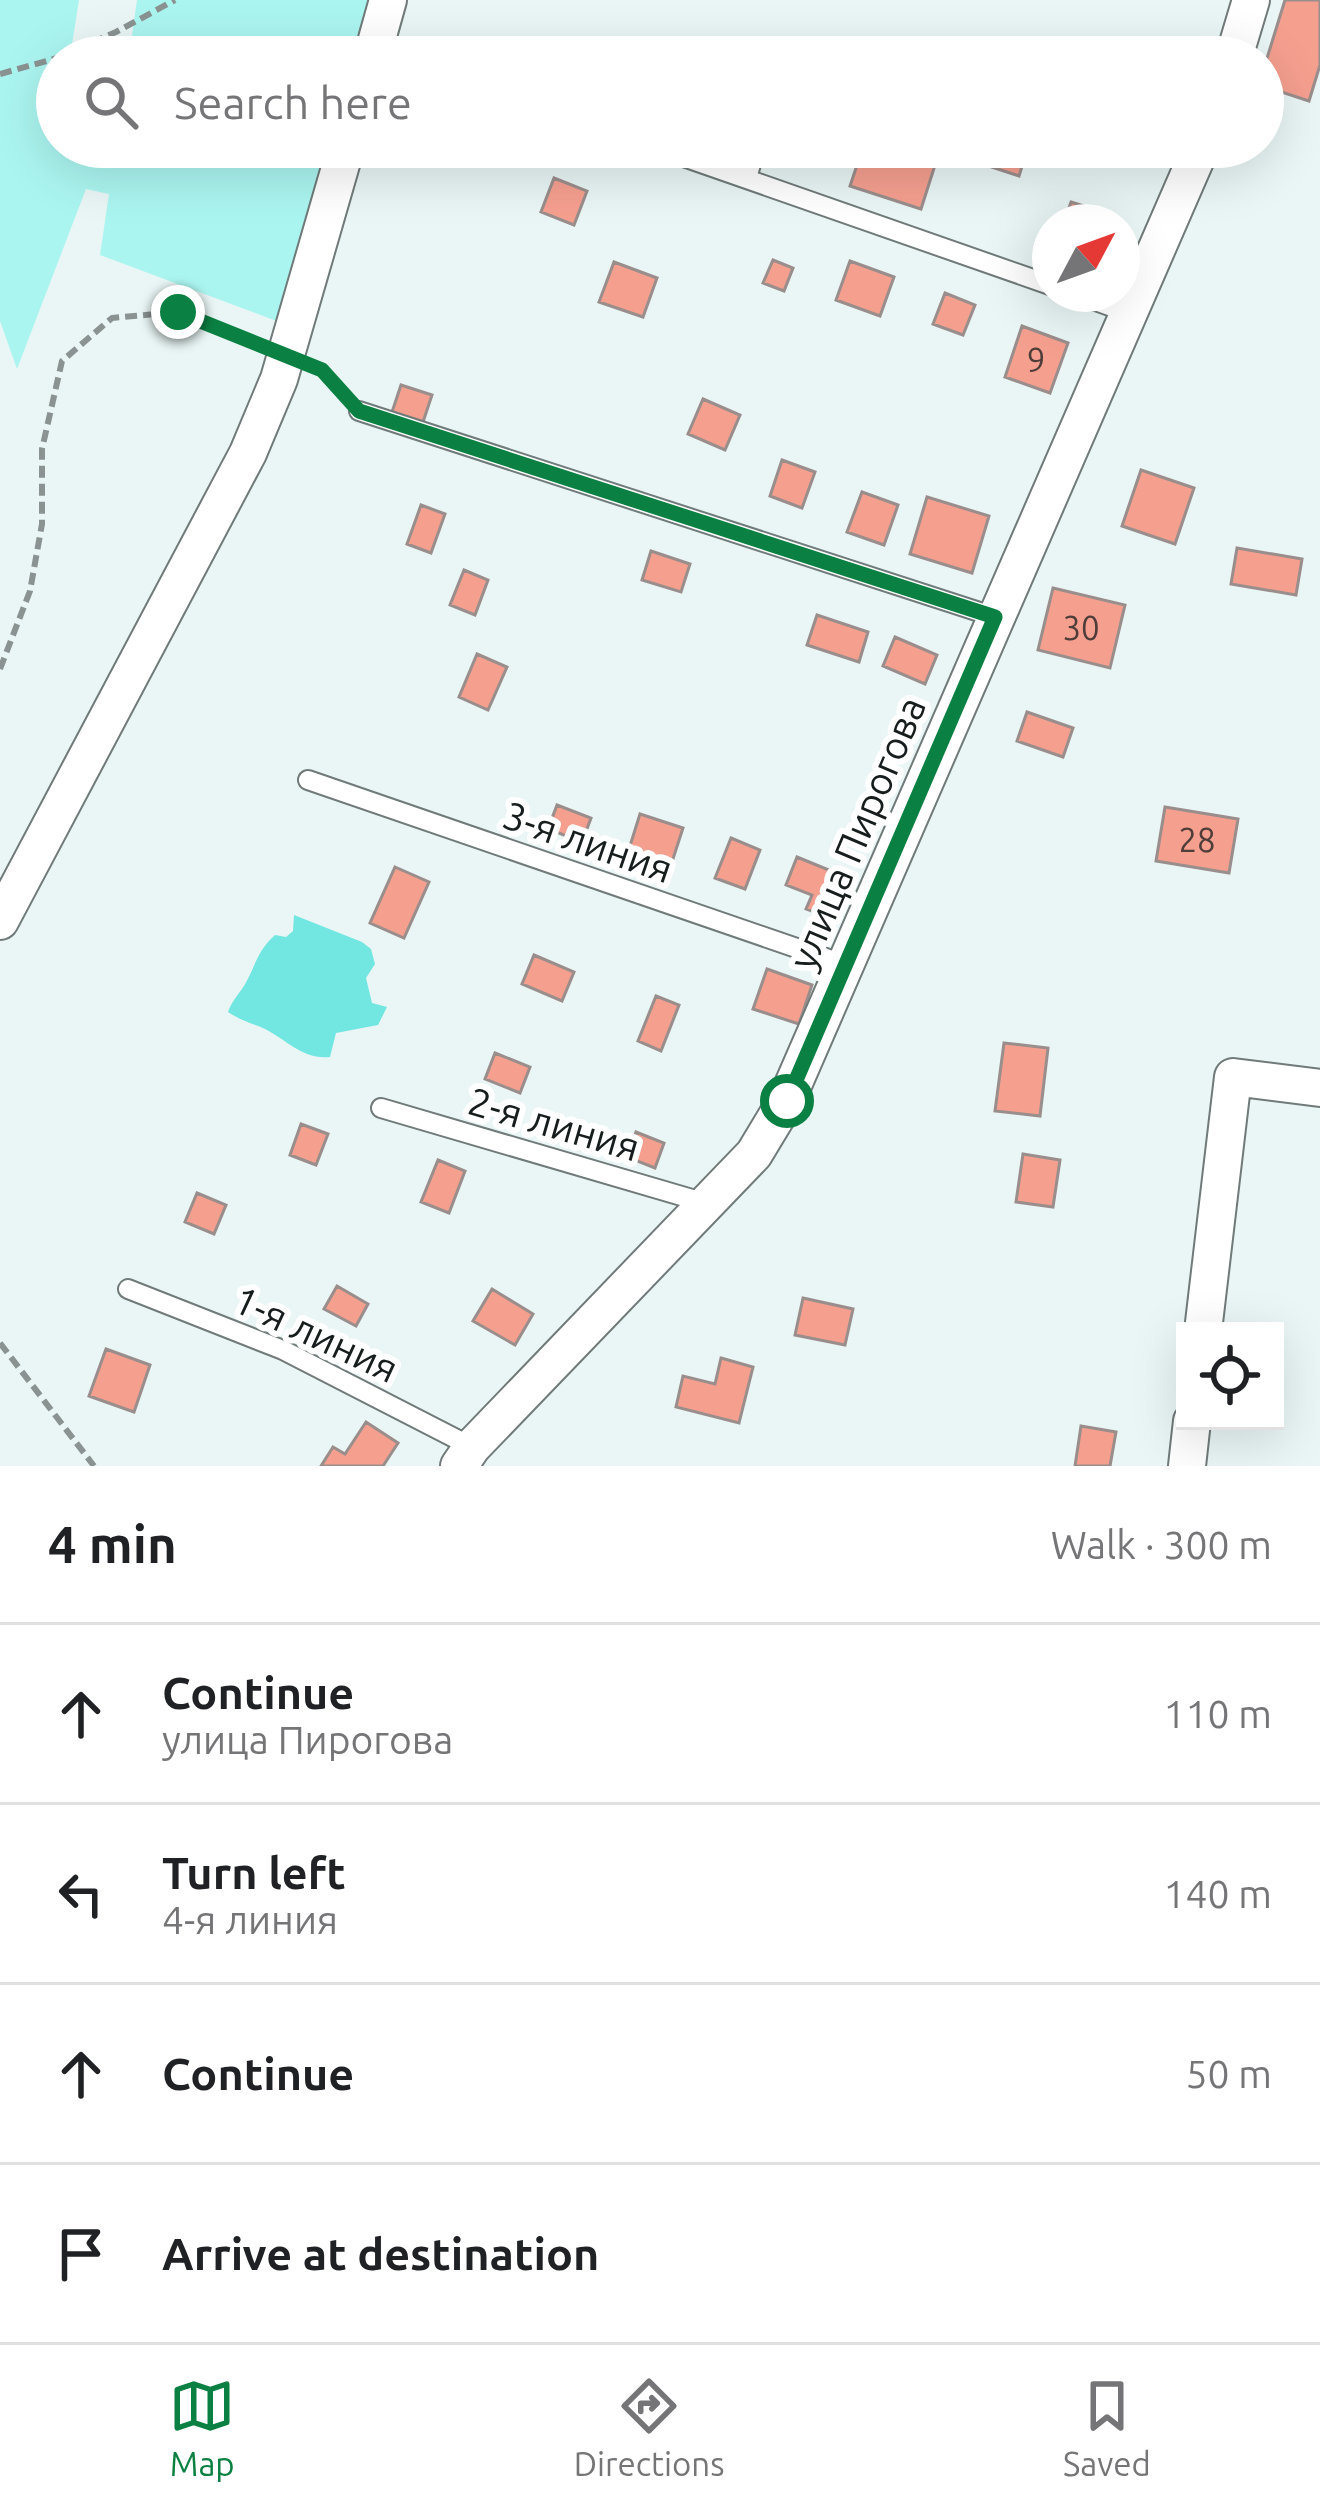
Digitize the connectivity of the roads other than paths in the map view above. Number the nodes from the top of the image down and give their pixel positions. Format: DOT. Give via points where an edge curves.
graph roads {
  1 [pos="388,0"];
  2 [pos="1251,0"];
  3 [pos="378,36"];
  4 [pos="1240,36"];
  5 [pos="340,168"];
  6 [pos="717,168"];
  7 [pos="750,168"];
  8 [pos="1193,168"];
  9 [pos="747,178"];
  10 [pos="1032,279"];
  11 [pos="1127,312"];
  12 [pos="1130,313"];
  13 [pos="359,411"];
  14 [pos="995,617"];
  15 [pos="308,780"];
  16 [pos="0,921"];
  17 [pos="846,965"];
  18 [pos="1320,1088"];
  19 [pos="381,1108"];
  20 [pos="709,1204"];
  21 [pos="128,1289"];
  22 [pos="1204,1322"];
  23 [pos="1191,1430"];
  24 [pos="466,1456"];
  25 [pos="1187,1466"];
  1 -- 3 [label="street"];
  2 -- 4 [label="street"];
  5 -- 16 [label="street" via="286,355 248,453"];
  6 -- 9 [label="lane"];
  7 -- 9 [label="lane"];
  8 -- 12 [label="street, улица Пирогова"];
  9 -- 10 [label="lane"];
  11 -- 12 [label="lane"];
  12 -- 14 [label="street, улица Пирогова"];
  13 -- 14 [label="lane"];
  14 -- 17 [label="street, улица Пирогова"];
  15 -- 17 [label="lane, 3-я линия"];
  17 -- 20 [label="street, улица Пирогова" via="787,1101"];
  18 -- 22 [label="street" via="1233,1077"];
  19 -- 20 [label="lane, 2-я линия"];
  20 -- 24 [label="street, улица Пирогова"];
  21 -- 24 [label="lane, 1-я линия" via="283,1350"];
  23 -- 25 [label="street"];
}
